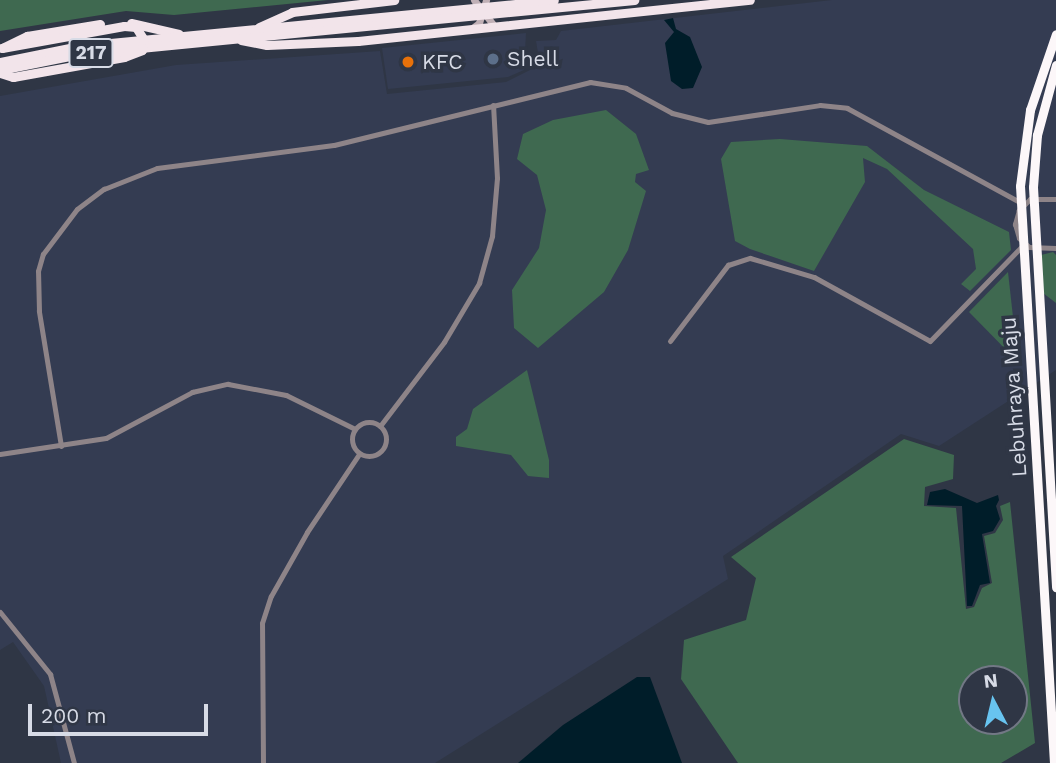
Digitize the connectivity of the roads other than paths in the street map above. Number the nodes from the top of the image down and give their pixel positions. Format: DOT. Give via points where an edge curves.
graph roads {
  1 [pos="394,0"];
  2 [pos="472,0"];
  3 [pos="486,0"];
  4 [pos="497,0"];
  5 [pos="554,0"];
  6 [pos="634,0"];
  7 [pos="750,0"];
  8 [pos="483,11"];
  9 [pos="514,25"];
  10 [pos="495,27"];
  11 [pos="258,28"];
  12 [pos="471,29"];
  13 [pos="460,30"];
  14 [pos="1056,34"];
  15 [pos="180,35"];
  16 [pos="229,38"];
  17 [pos="1,49"];
  18 [pos="0,62"];
  19 [pos="1056,65"];
  20 [pos="0,72"];
  21 [pos="493,104"];
  22 [pos="1056,199"];
  23 [pos="1023,204"];
  24 [pos="1024,244"];
  25 [pos="1056,248"];
  26 [pos="670,341"];
  27 [pos="380,426"];
  28 [pos="355,429"];
  29 [pos="61,446"];
  30 [pos="0,454"];
  31 [pos="359,454"];
  32 [pos="1056,587"];
  33 [pos="0,612"];
  34 [pos="74,763"];
  35 [pos="262,763"];
  36 [pos="1054,763"];
  1 -- 11 [label="highway" via="292,12"];
  2 -- 8 [label="main road"];
  2 -- 13 [label="highway" via="473,17"];
  3 -- 8 [label="main road"];
  4 -- 9 [label="highway" via="501,16"];
  5 -- 11 [label="highway, 217"];
  6 -- 16 [label="highway, 217"];
  7 -- 9 [label="highway"];
  8 -- 10 [label="main road"];
  8 -- 12 [label="main road"];
  9 -- 10 [label="highway"];
  10 -- 12 [label="highway"];
  11 -- 15 [label="highway, 217"];
  12 -- 13 [label="highway"];
  13 -- 16 [label="highway" via="267,45"];
  14 -- 36 [label="highway, Lebuhraya Maju" via="1030,110 1020,175"];
  15 -- 17 [label="highway" via="150,24 116,23 27,36"];
  15 -- 18 [label="highway, 217" via="79,46"];
  16 -- 20 [label="highway, 217" via="79,54"];
  17 -- 20 [label="highway" via="124,26 136,27 144,46 136,54 13,77"];
  19 -- 32 [label="highway, Lebuhraya Maju" via="1037,135 1033,187"];
  21 -- 23 [label="street" via="590,82 626,88 671,113 708,122 820,105 847,108"];
  21 -- 27 [label="street" via="496,190 492,236 479,283 444,342"];
  21 -- 29 [label="street" via="334,145 157,167 103,189 77,209 50,240 38,271 39,311"];
  22 -- 23 [label="street" via="1038,196"];
  23 -- 24 [label="street" via="1015,224"];
  24 -- 25 [label="street" via="1040,251"];
  24 -- 26 [label="street" via="930,341 814,277 750,258 727,265"];
  27 -- 28 [label="street" via="364,422"];
  27 -- 31 [label="street" via="387,436 385,447 376,455"];
  28 -- 29 [label="street" via="286,395 228,384 192,392 106,438"];
  28 -- 31 [label="street" via="352,445"];
  29 -- 30 [label="street"];
  31 -- 35 [label="street" via="307,532 271,596 262,623"];
  33 -- 34 [label="street" via="50,674"];
}
